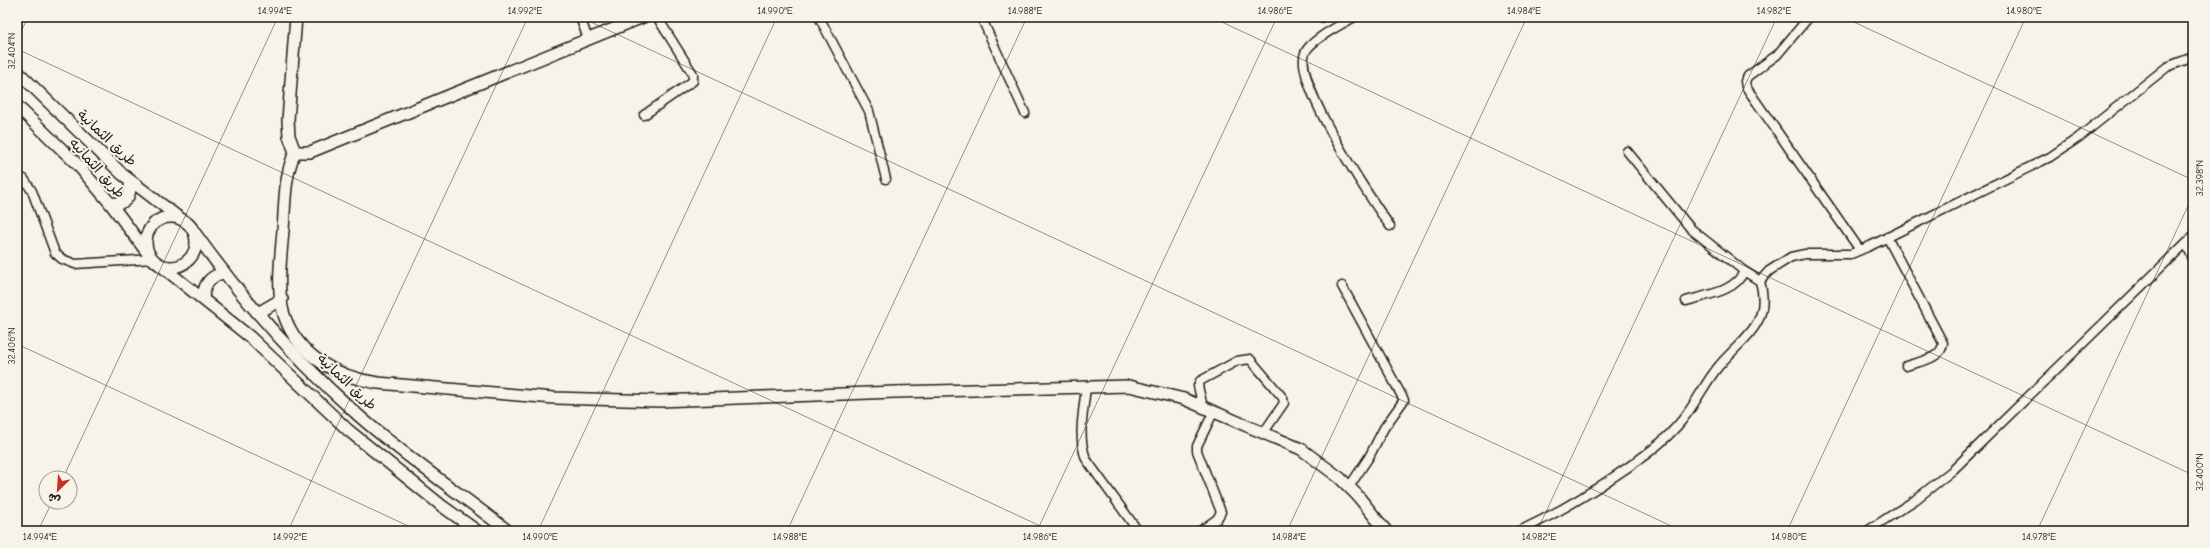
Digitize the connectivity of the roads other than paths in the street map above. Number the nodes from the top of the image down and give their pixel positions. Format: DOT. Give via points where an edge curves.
graph roads {
  1 [pos="296,17"];
  2 [pos="580,17"];
  3 [pos="643,17"];
  4 [pos="657,17"];
  5 [pos="819,17"];
  6 [pos="981,17"];
  7 [pos="1354,17"];
  8 [pos="1809,17"];
  9 [pos="588,39"];
  10 [pos="2193,57"];
  11 [pos="17,71"];
  12 [pos="17,106"];
  13 [pos="1025,113"];
  14 [pos="644,115"];
  15 [pos="1627,151"];
  16 [pos="295,152"];
  17 [pos="17,176"];
  18 [pos="886,179"];
  19 [pos="130,181"];
  20 [pos="110,204"];
  21 [pos="182,220"];
  22 [pos="1390,226"];
  23 [pos="192,229"];
  24 [pos="2193,236"];
  25 [pos="1887,238"];
  26 [pos="2186,243"];
  27 [pos="1860,250"];
  28 [pos="2193,259"];
  29 [pos="154,260"];
  30 [pos="1744,271"];
  31 [pos="224,272"];
  32 [pos="1760,281"];
  33 [pos="1342,286"];
  34 [pos="203,298"];
  35 [pos="282,299"];
  36 [pos="1686,301"];
  37 [pos="258,314"];
  38 [pos="1906,366"];
  39 [pos="1086,386"];
  40 [pos="1208,409"];
  41 [pos="1264,432"];
  42 [pos="1349,487"];
  43 [pos="477,531"];
  44 [pos="508,531"];
  45 [pos="1138,531"];
  46 [pos="1200,531"];
  47 [pos="1386,531"];
  48 [pos="1518,531"];
  49 [pos="1867,531"];
  1 -- 16 [label="street" via="288,120 289,136"];
  2 -- 9 [label="street"];
  3 -- 9 [label="street"];
  4 -- 14 [label="street" via="693,74 693,81"];
  5 -- 18 [label="street" via="869,111"];
  6 -- 13 [label="street"];
  7 -- 22 [label="street" via="1310,46 1304,55 1304,65 1319,107 1336,143"];
  8 -- 27 [label="street" via="1776,55 1748,76 1745,81 1746,87"];
  9 -- 16 [label="street" via="310,152"];
  10 -- 25 [label="street" via="2167,67 2078,138 2050,157"];
  11 -- 19 [label="street, طريق الثمانية"];
  12 -- 20 [label="street, طريق الثمانيه" via="77,164"];
  15 -- 30 [label="street" via="1683,221"];
  16 -- 35 [label="street" via="287,174 280,271"];
  17 -- 29 [label="street" via="29,184 55,253 62,260 75,264"];
  19 -- 20 [label="street" via="130,196 126,202"];
  19 -- 21 [label="street, طريق الثمانية"];
  20 -- 29 [label="street, طريق الثمانيه"];
  21 -- 23 [label="street"];
  21 -- 29 [label="street" via="169,217 154,223 149,230 146,239"];
  23 -- 29 [label="street" via="195,242 190,258 181,265 170,267"];
  23 -- 31 [label="street, طريق الثمانية"];
  24 -- 26 [label="street"];
  25 -- 27 [label="street"];
  25 -- 38 [label="street" via="1943,343 1937,355"];
  26 -- 28 [label="street"];
  26 -- 49 [label="street" via="1953,470 1915,500"];
  27 -- 32 [label="street" via="1841,256 1819,254 1791,257 1769,271"];
  29 -- 34 [label="street, طريق الثمانيه"];
  30 -- 32 [label="street"];
  30 -- 36 [label="street" via="1740,280 1732,286"];
  31 -- 34 [label="street" via="208,281"];
  31 -- 37 [label="street, طريق الثمانية"];
  32 -- 48 [label="street" via="1763,305 1756,328 1733,349 1715,371 1683,420 1660,444 1569,506"];
  33 -- 42 [label="street" via="1404,400"];
  34 -- 43 [label="street, طريق الثمانيه" via="250,336 348,430"];
  35 -- 37 [label="street"];
  35 -- 39 [label="street" via="285,316 295,335 310,354 344,376 378,383 554,398 660,401"];
  37 -- 44 [label="street, طريق الثمانية" via="313,372 360,416"];
  39 -- 40 [label="street" via="1129,386 1146,389 1184,399"];
  39 -- 45 [label="street" via="1082,448 1086,459"];
  40 -- 41 [label="street"];
  40 -- 41 [label="street" via="1198,386 1200,381 1237,361 1250,359 1283,398 1284,403"];
  40 -- 46 [label="street" via="1197,451 1221,512 1217,520"];
  41 -- 42 [label="street" via="1301,449 1328,467"];
  42 -- 47 [label="street"];
}
